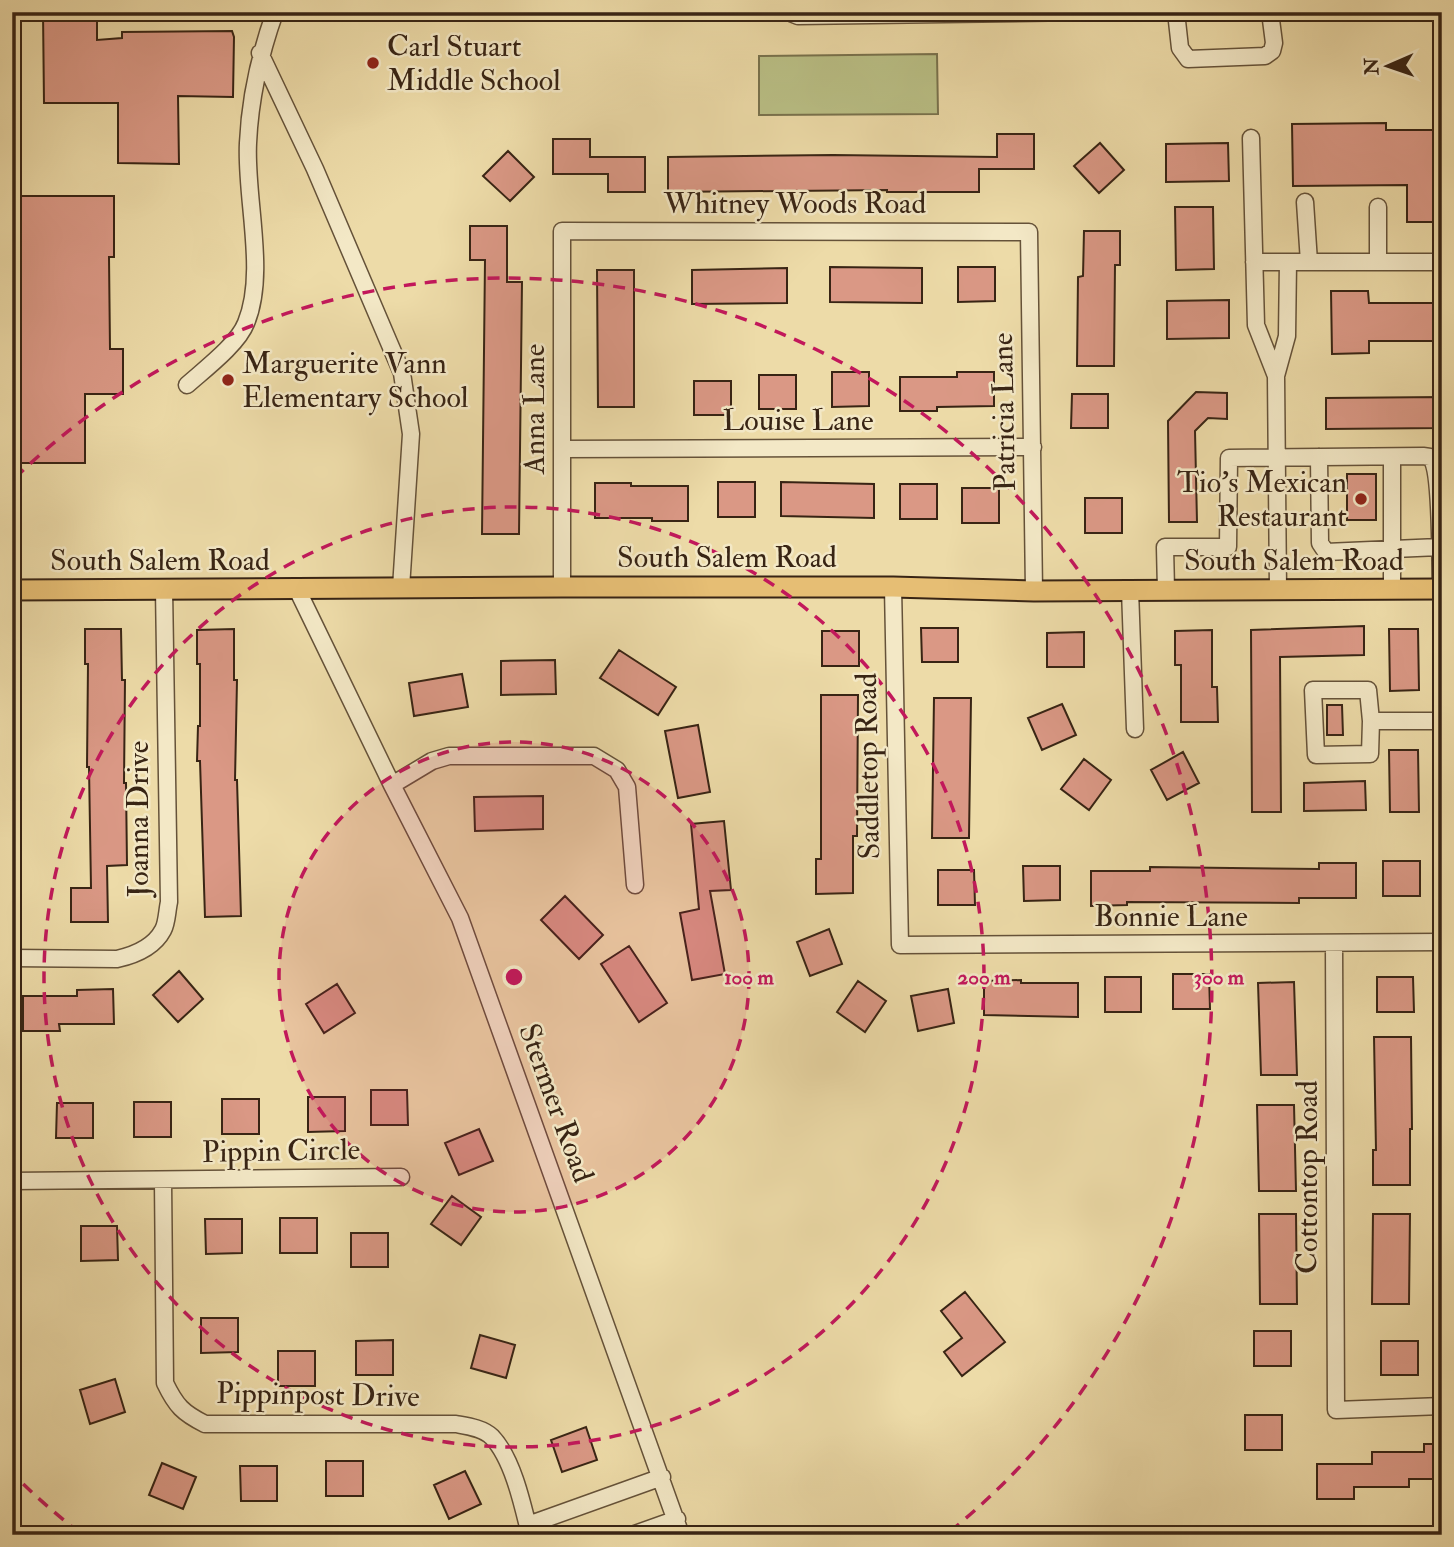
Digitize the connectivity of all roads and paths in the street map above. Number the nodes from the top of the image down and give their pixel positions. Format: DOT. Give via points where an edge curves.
graph roads {
  1 [pos="275,12"];
  2 [pos="788,12"];
  3 [pos="1065,12"];
  4 [pos="1081,12"];
  5 [pos="1176,12"];
  6 [pos="1270,12"];
  7 [pos="820,14"];
  8 [pos="260,53"];
  9 [pos="1251,138"];
  10 [pos="1305,201"];
  11 [pos="1378,207"];
  12 [pos="562,231"];
  13 [pos="1029,232"];
  14 [pos="1254,262"];
  15 [pos="1288,262"];
  16 [pos="1309,262"];
  17 [pos="1378,262"];
  18 [pos="1442,262"];
  19 [pos="1276,376"];
  20 [pos="187,385"];
  21 [pos="1033,447"];
  22 [pos="563,449"];
  23 [pos="1277,457"];
  24 [pos="1319,457"];
  25 [pos="1392,457"];
  26 [pos="1439,547"];
  27 [pos="1391,548"];
  28 [pos="562,587"];
  29 [pos="893,587"];
  30 [pos="401,588"];
  31 [pos="164,589"];
  32 [pos="297,589"];
  33 [pos="1441,589"];
  34 [pos="12,590"];
  35 [pos="1129,590"];
  36 [pos="1166,590"];
  37 [pos="1278,590"];
  38 [pos="1392,590"];
  39 [pos="1034,591"];
  40 [pos="1371,721"];
  41 [pos="1442,721"];
  42 [pos="1135,729"];
  43 [pos="392,785"];
  44 [pos="635,885"];
  45 [pos="1442,942"];
  46 [pos="1334,944"];
  47 [pos="900,945"];
  48 [pos="12,958"];
  49 [pos="401,1177"];
  50 [pos="12,1181"];
  51 [pos="163,1181"];
  52 [pos="1442,1406"];
  53 [pos="662,1477"];
  54 [pos="679,1527"];
  55 [pos="529,1530"];
  56 [pos="632,1535"];
  1 -- 8 [label="street"];
  2 -- 7 [label="street"];
  3 -- 4 [label="street"];
  3 -- 7 [label="street"];
  5 -- 6 [label="street" via="1180,48 1188,59 1265,56 1274,43"];
  8 -- 20 [label="street" via="248,144 252,306 245,327"];
  8 -- 30 [label="street" via="402,373 411,435"];
  9 -- 14 [label="street"];
  10 -- 16 [label="street"];
  11 -- 17 [label="street"];
  12 -- 13 [label="street, Whitney Woods Road"];
  12 -- 22 [label="street, Anna Lane"];
  13 -- 21 [label="street, Patricia Lane"];
  14 -- 15 [label="street"];
  14 -- 19 [label="street" via="1256,325"];
  15 -- 16 [label="street"];
  15 -- 19 [label="street" via="1287,336"];
  16 -- 17 [label="street"];
  17 -- 18 [label="street"];
  19 -- 23 [label="street"];
  21 -- 22 [label="street, Louise Lane"];
  21 -- 39 [label="street, Patricia Lane"];
  22 -- 28 [label="street, Anna Lane"];
  23 -- 24 [label="street"];
  23 -- 36 [label="street" via="1229,458 1228,547 1165,547"];
  23 -- 37 [label="street"];
  24 -- 25 [label="street"];
  24 -- 27 [label="street" via="1322,549 1365,552"];
  25 -- 26 [label="street" via="1430,457 1435,462"];
  25 -- 27 [label="street"];
  26 -- 27 [label="street"];
  26 -- 33 [label="street"];
  27 -- 38 [label="street"];
  28 -- 29 [label="main road, South Salem Road"];
  28 -- 30 [label="main road, South Salem Road"];
  29 -- 39 [label="main road, South Salem Road"];
  29 -- 47 [label="street, Saddletop Road"];
  30 -- 32 [label="main road, South Salem Road"];
  31 -- 32 [label="main road, South Salem Road"];
  31 -- 34 [label="main road, South Salem Road"];
  31 -- 48 [label="street, Joanna Drive" via="169,902 163,929 149,946 117,959"];
  32 -- 43 [label="street, Stermer Road"];
  33 -- 38 [label="main road, South Salem Road"];
  35 -- 36 [label="main road, South Salem Road"];
  35 -- 39 [label="main road, South Salem Road"];
  35 -- 42 [label="street"];
  36 -- 37 [label="main road, South Salem Road"];
  37 -- 38 [label="main road, South Salem Road"];
  40 -- 40 [label="street" via="1370,754 1316,755 1313,690 1368,690"];
  40 -- 41 [label="street"];
  43 -- 44 [label="street" via="449,756 594,756 617,770 627,787"];
  43 -- 53 [label="street, Stermer Road" via="460,918"];
  45 -- 46 [label="street, Bonnie Lane"];
  46 -- 47 [label="street, Bonnie Lane"];
  46 -- 52 [label="street, Cottontop Road" via="1336,1410"];
  49 -- 51 [label="street, Pippin Circle"];
  50 -- 51 [label="street"];
  51 -- 55 [label="street, Pippinpost Drive" via="165,1383 187,1415 223,1426 472,1426 491,1435 503,1454"];
  53 -- 54 [label="street, Stermer Road"];
  53 -- 55 [label="street, Pippinpost Drive"];
  54 -- 56 [label="street"];
}
